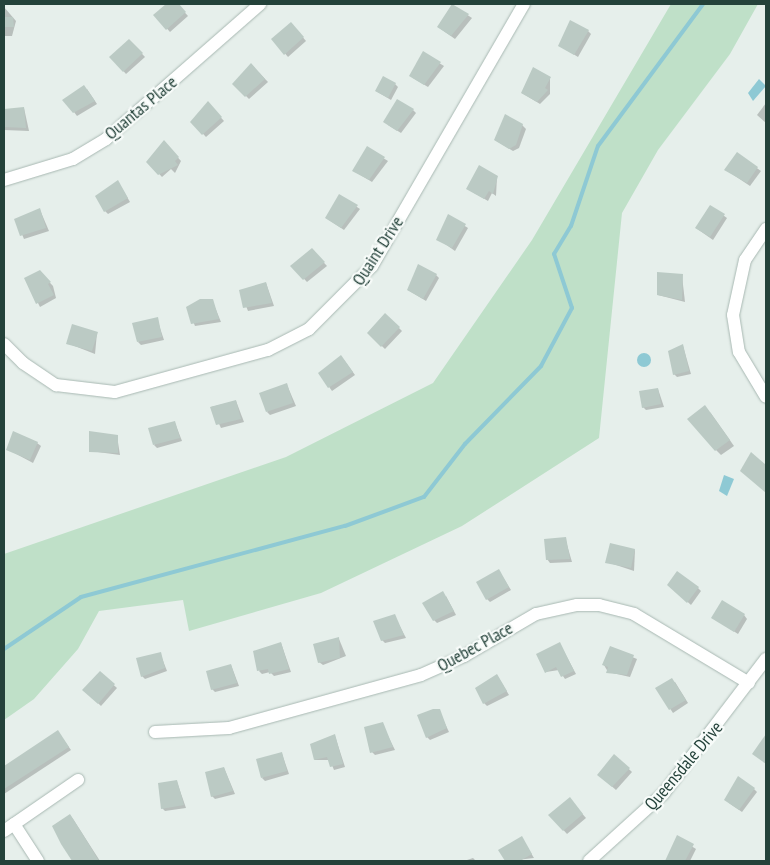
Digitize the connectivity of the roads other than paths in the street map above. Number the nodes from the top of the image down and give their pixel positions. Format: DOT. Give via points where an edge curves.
graph roads {
  1 [pos="260,4"];
  2 [pos="524,4"];
  3 [pos="4,180"];
  4 [pos="766,229"];
  5 [pos="4,344"];
  6 [pos="766,397"];
  7 [pos="766,659"];
  8 [pos="749,683"];
  9 [pos="155,732"];
  10 [pos="78,780"];
  11 [pos="9,827"];
  12 [pos="603,857"];
  13 [pos="38,861"];
  14 [pos="589,861"];
  1 -- 3 [label="street, Quantas Place" via="106,139 73,159"];
  2 -- 5 [label="street, Quaint Drive" via="372,266 309,329 268,350 115,392 56,385 23,363"];
  4 -- 6 [label="street" via="745,260 733,315 739,352"];
  7 -- 8 [label="street, Queensdale Drive"];
  8 -- 9 [label="street, Quebec Place" via="634,614 599,605 577,605 536,614 464,656 420,675 229,728"];
  8 -- 12 [label="street, Queensdale Drive" via="663,794"];
  10 -- 11 [label="street"];
  11 -- 13 [label="street"];
  12 -- 14 [label="street, Queensdale Drive"];
}
